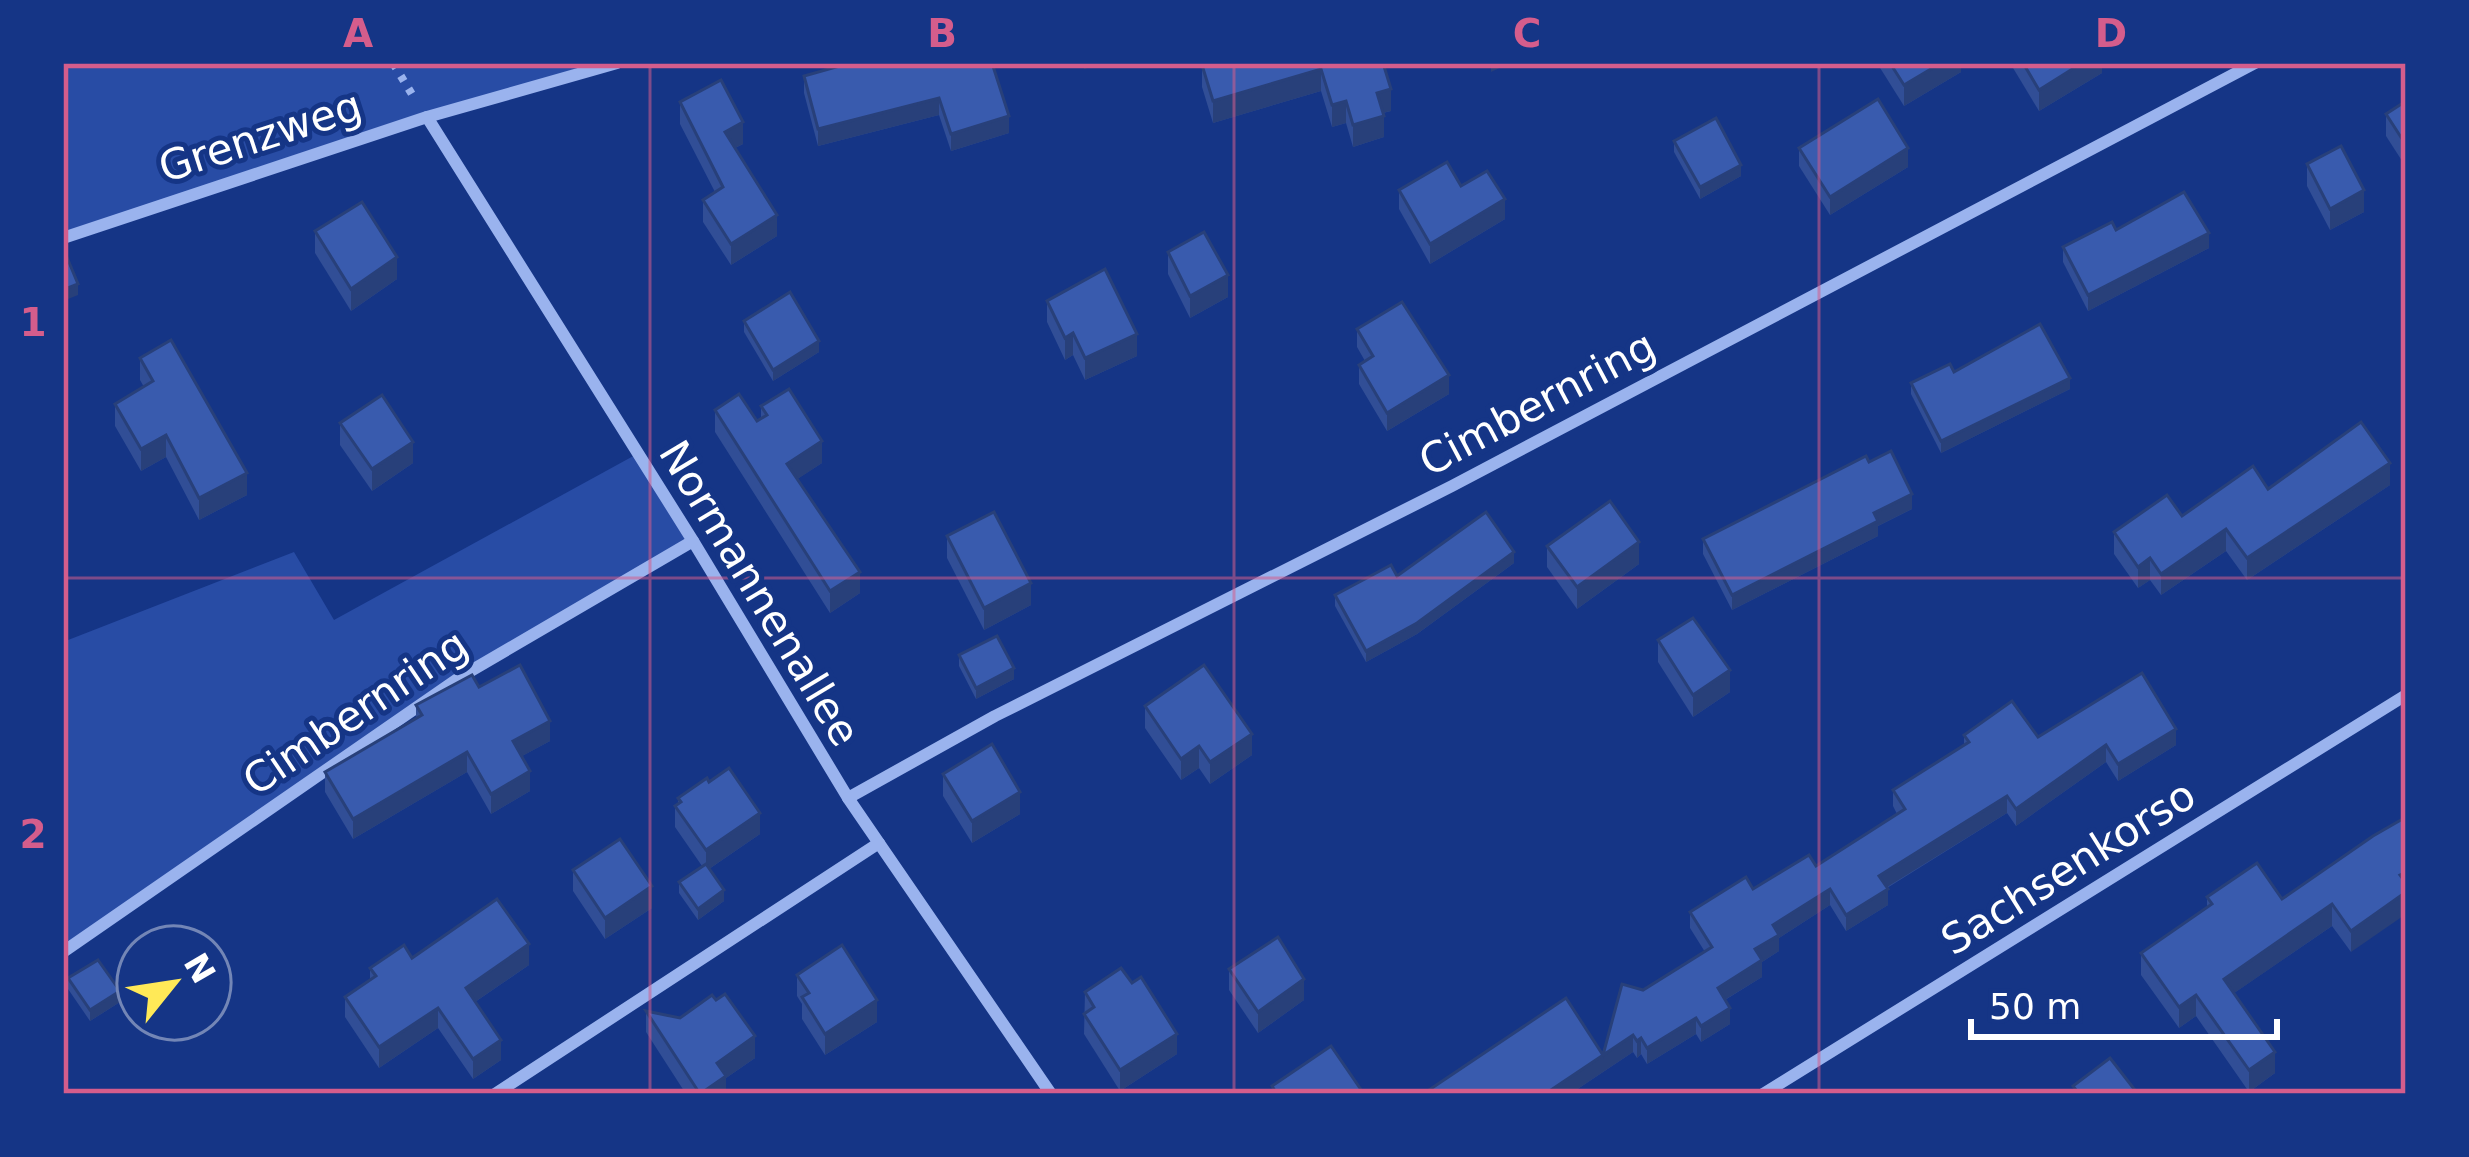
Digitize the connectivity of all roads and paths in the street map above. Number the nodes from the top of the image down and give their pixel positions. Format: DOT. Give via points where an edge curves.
graph roads {
  1 [pos="393,63"];
  2 [pos="617,63"];
  3 [pos="2255,63"];
  4 [pos="427,117"];
  5 [pos="63,238"];
  6 [pos="693,541"];
  7 [pos="2406,694"];
  8 [pos="848,798"];
  9 [pos="879,843"];
  10 [pos="63,952"];
  11 [pos="495,1094"];
  12 [pos="1051,1094"];
  13 [pos="1763,1094"];
  1 -- 4 [label="path"];
  2 -- 4 [label="street, Grenzweg"];
  3 -- 8 [label="street, Cimbernring"];
  4 -- 5 [label="street, Grenzweg"];
  4 -- 6 [label="street, Normannenallee"];
  6 -- 8 [label="street, Normannenallee"];
  6 -- 10 [label="street, Cimbernring" via="462,676"];
  7 -- 13 [label="street, Sachsenkorso"];
  8 -- 9 [label="street, Normannenallee"];
  9 -- 11 [label="street"];
  9 -- 12 [label="street, Normannenallee"];
}
